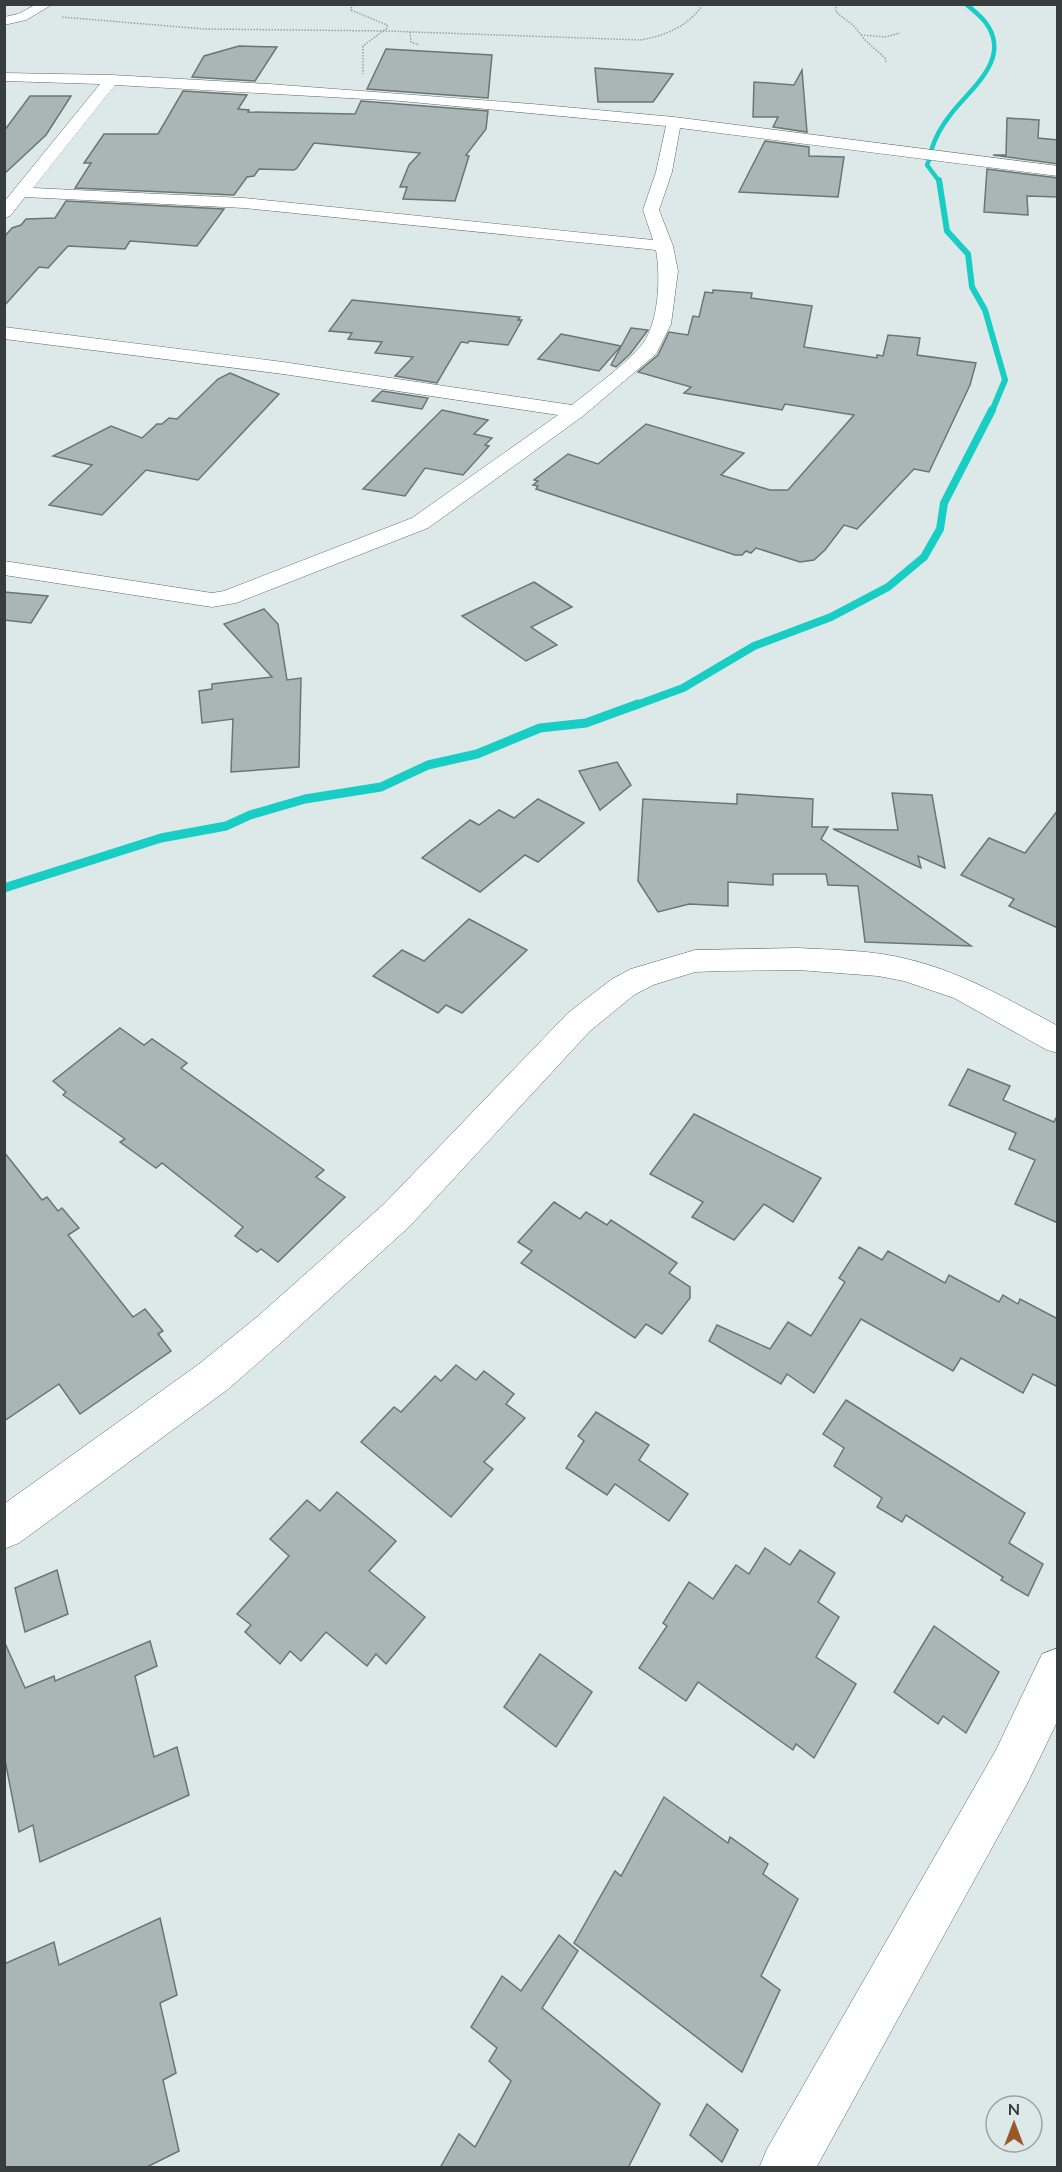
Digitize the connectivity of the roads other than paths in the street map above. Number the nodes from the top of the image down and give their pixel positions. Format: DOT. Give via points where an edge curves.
graph roads {
  1 [pos="47,4"];
  2 [pos="4,21"];
  3 [pos="4,77"];
  4 [pos="112,79"];
  5 [pos="674,121"];
  6 [pos="1058,171"];
  7 [pos="23,192"];
  8 [pos="4,213"];
  9 [pos="664,246"];
  10 [pos="4,333"];
  11 [pos="576,412"];
  12 [pos="4,568"];
  13 [pos="1058,1041"];
  14 [pos="4,1529"];
  15 [pos="1058,1670"];
  16 [pos="786,2168"];
  1 -- 2 [label="street"];
  3 -- 4 [label="street"];
  4 -- 5 [label="street" via="484,102"];
  4 -- 7 [label="street"];
  5 -- 6 [label="street"];
  5 -- 9 [label="street" via="664,172 651,210"];
  7 -- 8 [label="street"];
  7 -- 9 [label="street" via="244,202"];
  9 -- 11 [label="street" via="669,271 667,297 662,324 649,350"];
  10 -- 11 [label="street" via="282,368"];
  11 -- 12 [label="street" via="420,523 228,598 196,599"];
  13 -- 14 [label="street" via="964,990 908,970 878,965 798,960 695,961 642,977 579,1022 397,1215 270,1329 213,1377"];
  15 -- 16 [label="street" via="1012,1766"];
}
